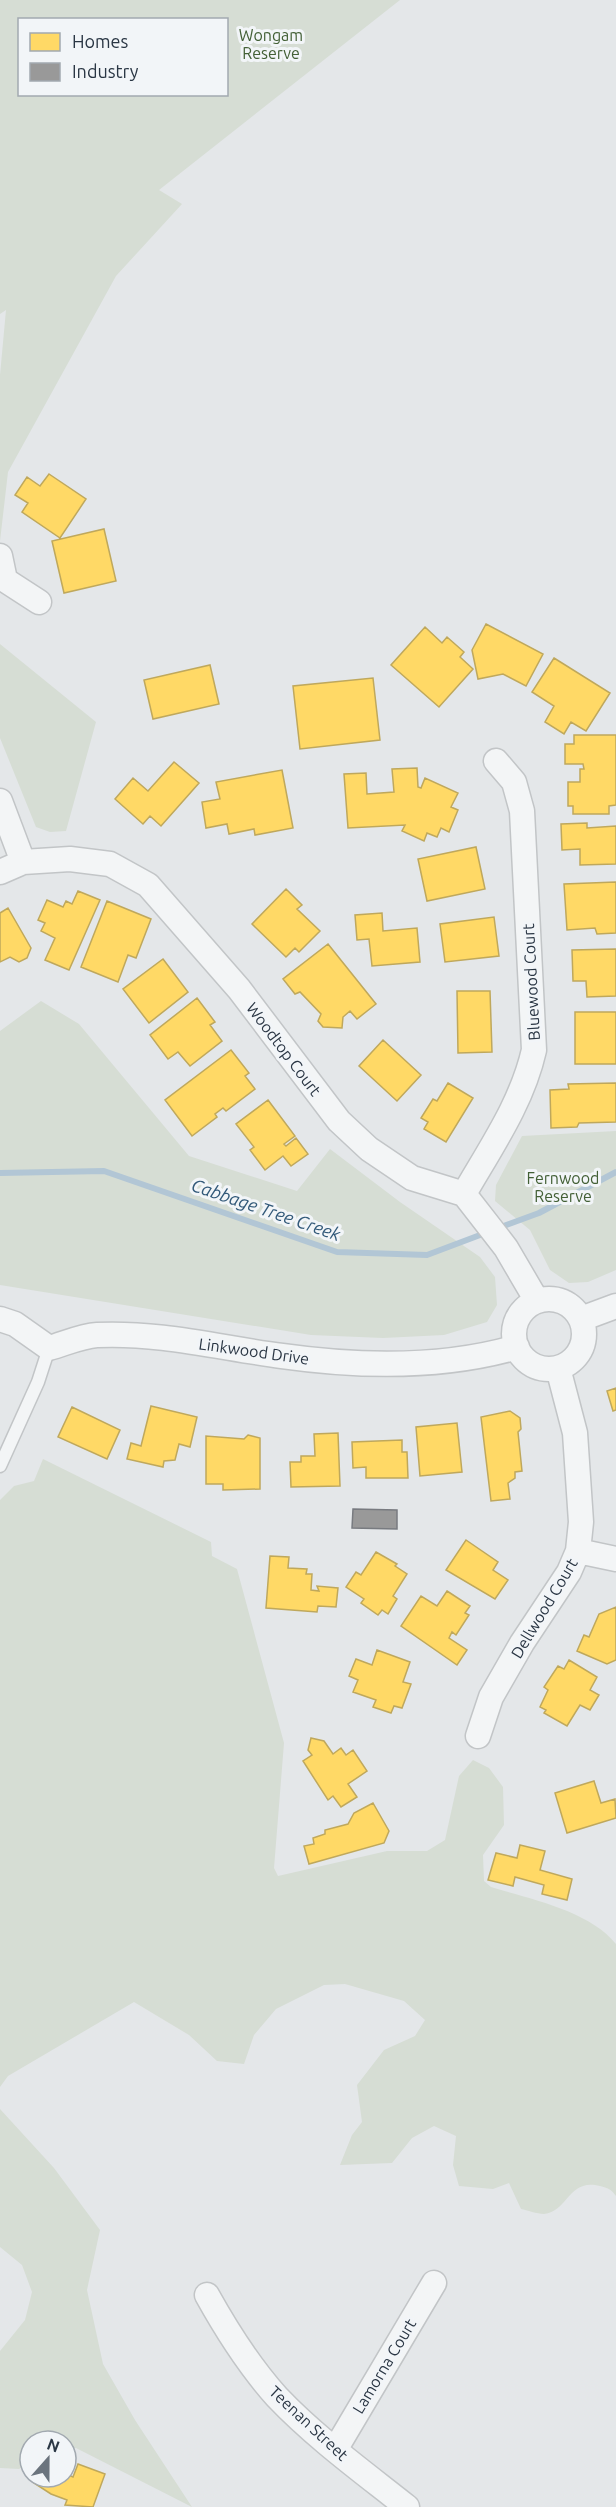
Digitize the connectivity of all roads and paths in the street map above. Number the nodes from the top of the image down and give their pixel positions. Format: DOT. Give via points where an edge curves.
graph roads {
  1 [pos="0,556"];
  2 [pos="2,584"];
  3 [pos="39,602"];
  4 [pos="496,761"];
  5 [pos="0,801"];
  6 [pos="23,862"];
  7 [pos="0,872"];
  8 [pos="464,1194"];
  9 [pos="537,1302"];
  10 [pos="616,1306"];
  11 [pos="0,1319"];
  12 [pos="581,1319"];
  13 [pos="517,1347"];
  14 [pos="49,1348"];
  15 [pos="558,1368"];
  16 [pos="0,1466"];
  17 [pos="578,1551"];
  18 [pos="616,1559"];
  19 [pos="478,1736"];
  20 [pos="434,2283"];
  21 [pos="207,2295"];
  22 [pos="335,2450"];
  23 [pos="407,2507"];
  1 -- 2 [label="street"];
  2 -- 3 [label="street"];
  4 -- 8 [label="street, Bluewood Court" via="514,782 522,811 534,1050 517,1103"];
  5 -- 6 [label="street"];
  6 -- 7 [label="street, Woodtop Court"];
  6 -- 8 [label="street, Woodtop Court" via="70,859 110,864 148,885 239,989 339,1121 369,1149 412,1178"];
  8 -- 9 [label="street" via="506,1248"];
  9 -- 12 [label="street" via="548,1299 567,1304"];
  9 -- 13 [label="street" via="520,1315 516,1325"];
  10 -- 12 [label="street"];
  11 -- 14 [label="street" via="15,1324"];
  12 -- 15 [label="street" via="581,1349 568,1364"];
  13 -- 14 [label="street, Linkwood Drive" via="478,1358 396,1364 292,1357 142,1336 94,1335"];
  13 -- 15 [label="street" via="530,1363"];
  14 -- 16 [label="lane" via="39,1382"];
  15 -- 17 [label="street, Dellwood Court" via="575,1433 582,1522"];
  17 -- 18 [label="street"];
  17 -- 19 [label="street, Dellwood Court" via="569,1572 491,1697"];
  20 -- 22 [label="street, Lamorna Court"];
  21 -- 22 [label="street, Teenan Street" via="229,2333 277,2397"];
  22 -- 23 [label="street, Teenan Street"];
}
